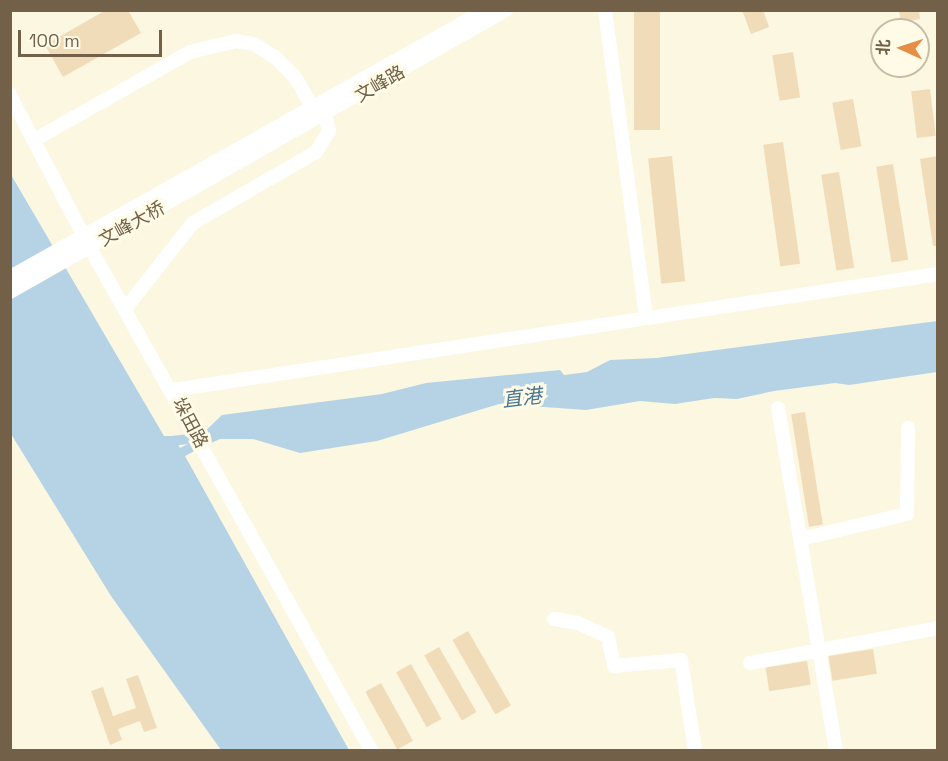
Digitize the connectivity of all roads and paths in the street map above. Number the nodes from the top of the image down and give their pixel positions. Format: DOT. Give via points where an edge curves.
graph roads {
  1 [pos="486,10"];
  2 [pos="506,10"];
  3 [pos="605,10"];
  4 [pos="10,95"];
  5 [pos="312,107"];
  6 [pos="326,115"];
  7 [pos="34,140"];
  8 [pos="250,151"];
  9 [pos="938,274"];
  10 [pos="10,277"];
  11 [pos="10,292"];
  12 [pos="125,309"];
  13 [pos="646,317"];
  14 [pos="173,390"];
  15 [pos="778,408"];
  16 [pos="908,428"];
  17 [pos="801,539"];
  18 [pos="554,619"];
  19 [pos="938,628"];
  20 [pos="821,650"];
  21 [pos="750,663"];
  22 [pos="371,750"];
  23 [pos="695,750"];
  24 [pos="836,750"];
  1 -- 5 [label="street, 文峰路"];
  2 -- 6 [label="street, 文峰路"];
  3 -- 13 [label="street"];
  4 -- 7 [label="street, 垛田路"];
  5 -- 7 [label="street" via="295,77 275,57 254,44 236,41 190,52"];
  5 -- 8 [label="street, 文峰路"];
  6 -- 8 [label="street, 文峰路"];
  6 -- 12 [label="street" via="329,131 316,152 193,223"];
  7 -- 12 [label="street, 垛田路"];
  8 -- 10 [label="street, 文峰大桥"];
  8 -- 11 [label="street, 文峰大桥"];
  9 -- 13 [label="street"];
  12 -- 14 [label="street, 垛田路"];
  13 -- 14 [label="street"];
  14 -- 22 [label="street, 垛田路"];
  15 -- 17 [label="street"];
  16 -- 17 [label="street" via="907,514"];
  17 -- 20 [label="street"];
  18 -- 23 [label="street" via="578,623 608,637 614,666 681,660"];
  19 -- 20 [label="street"];
  20 -- 21 [label="street"];
  20 -- 24 [label="street"];
}
